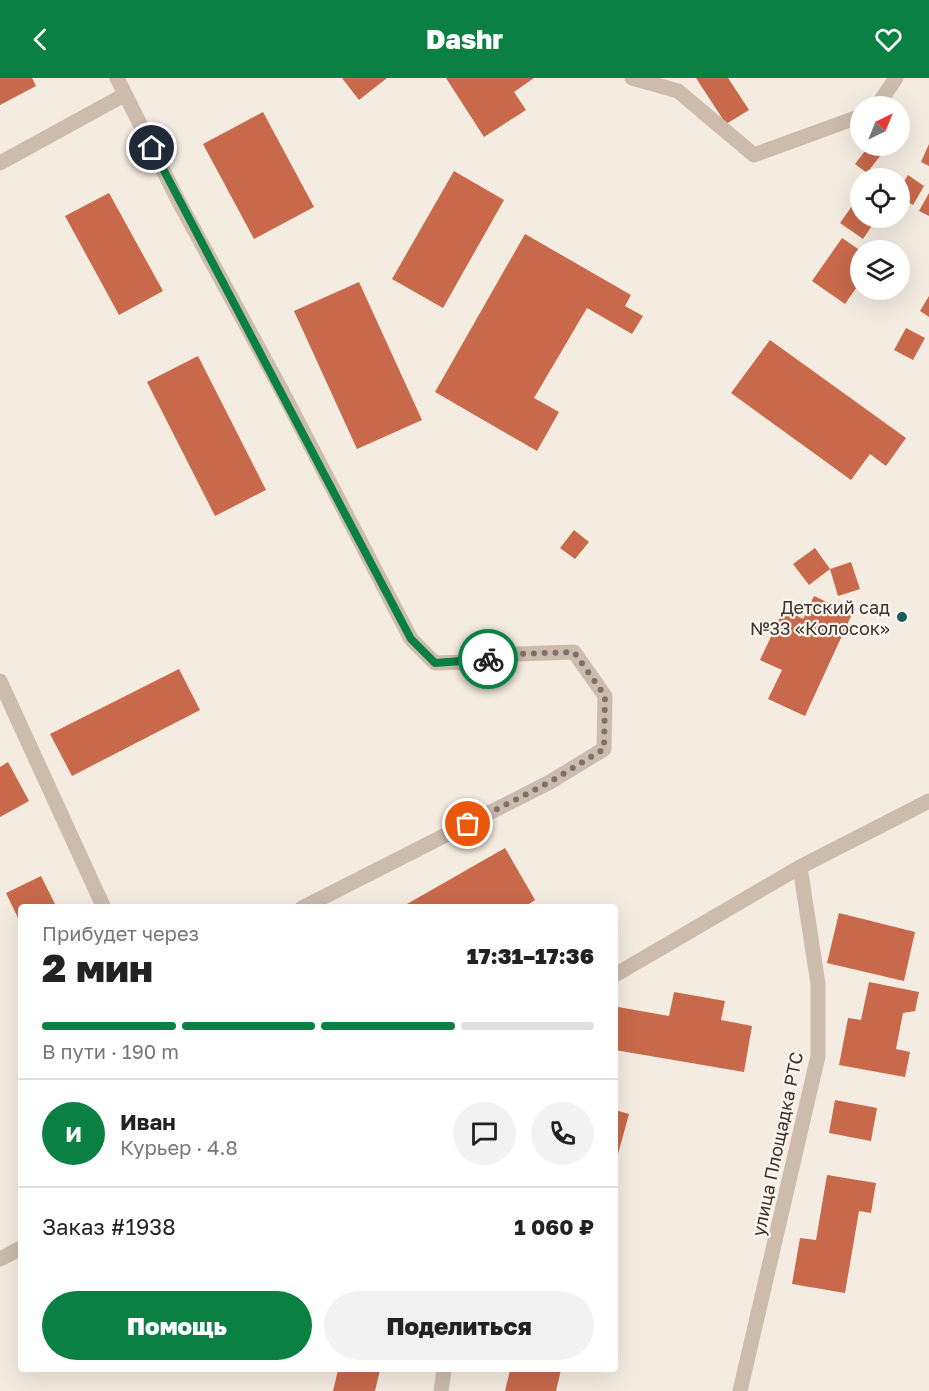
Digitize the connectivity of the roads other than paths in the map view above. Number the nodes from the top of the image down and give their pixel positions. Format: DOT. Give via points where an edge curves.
graph roads {
  1 [pos="117,78"];
  2 [pos="632,78"];
  3 [pos="896,78"];
  4 [pos="124,94"];
  5 [pos="884,96"];
  6 [pos="850,120"];
  7 [pos="0,163"];
  8 [pos="0,681"];
  9 [pos="929,801"];
  10 [pos="800,867"];
  11 [pos="102,904"];
  12 [pos="310,904"];
  13 [pos="618,973"];
  14 [pos="18,1250"];
  15 [pos="0,1259"];
  16 [pos="444,1372"];
  17 [pos="441,1391"];
  18 [pos="740,1391"];
  1 -- 4 [label="street"];
  2 -- 6 [label="street" via="678,91 754,155"];
  3 -- 5 [label="street"];
  4 -- 7 [label="street"];
  4 -- 12 [label="street" via="411,639 435,663 574,652 605,696 604,749 550,782"];
  8 -- 11 [label="street"];
  9 -- 10 [label="street"];
  10 -- 13 [label="street"];
  10 -- 18 [label="street, улица Площадка РТС" via="818,984 818,1056"];
  14 -- 15 [label="street"];
  16 -- 17 [label="street"];
}
